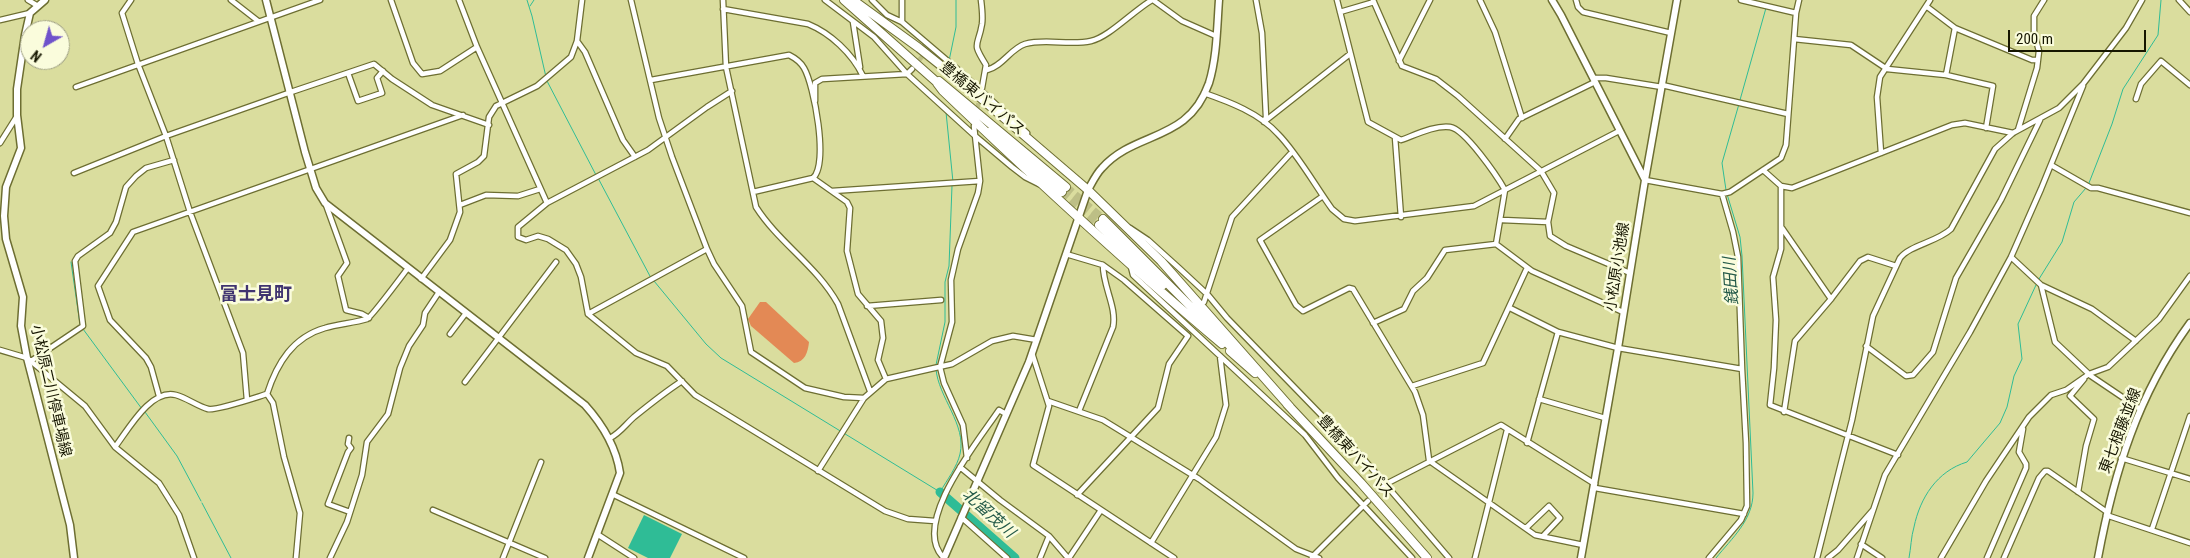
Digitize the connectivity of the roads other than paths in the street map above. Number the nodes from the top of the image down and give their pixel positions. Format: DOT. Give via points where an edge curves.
graph roads {
  1 [pos="28,0"];
  2 [pos="45,0"];
  3 [pos="131,0"];
  4 [pos="231,0"];
  5 [pos="266,0"];
  6 [pos="320,0"];
  7 [pos="392,0"];
  8 [pos="459,0"];
  9 [pos="582,0"];
  10 [pos="631,0"];
  11 [pos="723,0"];
  12 [pos="825,0"];
  13 [pos="844,0"];
  14 [pos="853,0"];
  15 [pos="872,0"];
  16 [pos="902,0"];
  17 [pos="981,0"];
  18 [pos="1152,0"];
  19 [pos="1219,0"];
  20 [pos="1256,0"];
  21 [pos="1337,0"];
  22 [pos="1430,0"];
  23 [pos="1480,0"];
  24 [pos="1552,0"];
  25 [pos="1576,0"];
  26 [pos="1677,0"];
  27 [pos="1741,0"];
  28 [pos="1799,0"];
  29 [pos="1930,0"];
  30 [pos="2044,0"];
  31 [pos="2142,0"];
  32 [pos="2179,0"];
  33 [pos="1373,1"];
  34 [pos="38,6"];
  35 [pos="1926,6"];
  36 [pos="723,9"];
  37 [pos="1340,12"];
  38 [pos="2190,12"];
  39 [pos="30,13"];
  40 [pos="1796,13"];
  41 [pos="270,17"];
  42 [pos="0,20"];
  43 [pos="258,21"];
  44 [pos="852,22"];
  45 [pos="902,22"];
  46 [pos="1955,28"];
  47 [pos="880,32"];
  48 [pos="1671,33"];
  49 [pos="1216,36"];
  50 [pos="1794,39"];
  51 [pos="578,41"];
  52 [pos="477,47"];
  53 [pos="1350,54"];
  54 [pos="2038,60"];
  55 [pos="1399,61"];
  56 [pos="138,64"];
  57 [pos="726,67"];
  58 [pos="912,68"];
  59 [pos="1885,68"];
  60 [pos="860,69"];
  61 [pos="987,70"];
  62 [pos="383,71"];
  63 [pos="348,73"];
  64 [pos="906,74"];
  65 [pos="1946,75"];
  66 [pos="863,76"];
  67 [pos="651,80"];
  68 [pos="1594,80"];
  69 [pos="937,83"];
  70 [pos="2083,84"];
  71 [pos="2190,85"];
  72 [pos="1662,86"];
  73 [pos="76,87"];
  74 [pos="982,88"];
  75 [pos="291,92"];
  76 [pos="732,92"];
  77 [pos="1204,93"];
  78 [pos="2136,99"];
  79 [pos="815,102"];
  80 [pos="502,103"];
  81 [pos="1788,114"];
  82 [pos="463,115"];
  83 [pos="17,116"];
  84 [pos="1522,118"];
  85 [pos="2040,119"];
  86 [pos="1264,122"];
  87 [pos="489,125"];
  88 [pos="974,126"];
  89 [pos="1986,128"];
  90 [pos="2018,130"];
  91 [pos="1620,131"];
  92 [pos="2013,133"];
  93 [pos="974,135"];
  94 [pos="166,136"];
  95 [pos="1395,136"];
  96 [pos="665,137"];
  97 [pos="1505,139"];
  98 [pos="0,142"];
  99 [pos="1039,148"];
  100 [pos="1292,152"];
  101 [pos="1882,152"];
  102 [pos="635,157"];
  103 [pos="174,160"];
  104 [pos="2051,165"];
  105 [pos="310,169"];
  106 [pos="1763,170"];
  107 [pos="1540,171"];
  108 [pos="74,173"];
  109 [pos="813,178"];
  110 [pos="1645,180"];
  111 [pos="980,181"];
  112 [pos="1040,184"];
  113 [pos="1781,186"];
  114 [pos="540,189"];
  115 [pos="1088,190"];
  116 [pos="1505,190"];
  117 [pos="832,191"];
  118 [pos="754,192"];
  119 [pos="1722,194"];
  120 [pos="1323,196"];
  121 [pos="325,203"];
  122 [pos="547,203"];
  123 [pos="460,205"];
  124 [pos="190,212"];
  125 [pos="2190,212"];
  126 [pos="4,216"];
  127 [pos="1401,217"];
  128 [pos="1078,219"];
  129 [pos="1502,220"];
  130 [pos="1548,222"];
  131 [pos="0,224"];
  132 [pos="1124,225"];
  133 [pos="1781,226"];
  134 [pos="1496,244"];
  135 [pos="707,249"];
  136 [pos="1066,254"];
  137 [pos="2010,257"];
  138 [pos="556,262"];
  139 [pos="1103,266"];
  140 [pos="1896,266"];
  141 [pos="1132,267"];
  142 [pos="408,268"];
  143 [pos="1527,268"];
  144 [pos="1630,273"];
  145 [pos="2190,276"];
  146 [pos="422,279"];
  147 [pos="2042,285"];
  148 [pos="439,292"];
  149 [pos="1208,295"];
  150 [pos="1831,299"];
  151 [pos="941,300"];
  152 [pos="1204,302"];
  153 [pos="867,306"];
  154 [pos="1510,308"];
  155 [pos="1623,312"];
  156 [pos="466,313"];
  157 [pos="588,314"];
  158 [pos="369,318"];
  159 [pos="2190,322"];
  160 [pos="1373,323"];
  161 [pos="1558,332"];
  162 [pos="450,334"];
  163 [pos="498,338"];
  164 [pos="1037,340"];
  165 [pos="2136,341"];
  166 [pos="1866,346"];
  167 [pos="1618,348"];
  168 [pos="0,350"];
  169 [pos="1230,350"];
  170 [pos="1032,353"];
  171 [pos="1220,356"];
  172 [pos="29,359"];
  173 [pos="937,368"];
  174 [pos="1742,369"];
  175 [pos="2089,374"];
  176 [pos="1260,378"];
  177 [pos="886,379"];
  178 [pos="682,381"];
  179 [pos="464,382"];
  180 [pos="1412,386"];
  181 [pos="870,391"];
  182 [pos="267,394"];
  183 [pos="159,396"];
  184 [pos="864,398"];
  185 [pos="1539,399"];
  186 [pos="247,400"];
  187 [pos="1048,401"];
  188 [pos="1290,407"];
  189 [pos="2140,409"];
  190 [pos="1079,412"];
  191 [pos="1784,412"];
  192 [pos="1006,414"];
  193 [pos="2190,416"];
  194 [pos="1605,418"];
  195 [pos="2023,426"];
  196 [pos="1508,430"];
  197 [pos="1847,435"];
  198 [pos="349,438"];
  199 [pos="610,438"];
  200 [pos="1131,438"];
  201 [pos="1527,443"];
  202 [pos="115,448"];
  203 [pos="1898,455"];
  204 [pos="967,458"];
  205 [pos="2121,458"];
  206 [pos="540,462"];
  207 [pos="1431,462"];
  208 [pos="960,467"];
  209 [pos="818,471"];
  210 [pos="2171,473"];
  211 [pos="1194,476"];
  212 [pos="2190,480"];
  213 [pos="977,481"];
  214 [pos="1386,484"];
  215 [pos="1595,486"];
  216 [pos="1382,488"];
  217 [pos="2078,492"];
  218 [pos="612,494"];
  219 [pos="1077,495"];
  220 [pos="1488,502"];
  221 [pos="1366,503"];
  222 [pos="1874,509"];
  223 [pos="433,510"];
  224 [pos="1101,510"];
  225 [pos="350,512"];
  226 [pos="963,514"];
  227 [pos="1744,514"];
  228 [pos="2106,514"];
  229 [pos="935,521"];
  230 [pos="1526,528"];
  231 [pos="2152,529"];
  232 [pos="597,534"];
  233 [pos="1049,536"];
  234 [pos="1543,536"];
  235 [pos="1151,543"];
  236 [pos="2190,543"];
  237 [pos="509,544"];
  238 [pos="1861,544"];
  239 [pos="1583,545"];
  240 [pos="74,558"];
  241 [pos="194,558"];
  242 [pos="296,558"];
  243 [pos="330,558"];
  244 [pos="503,558"];
  245 [pos="545,558"];
  246 [pos="588,558"];
  247 [pos="634,558"];
  248 [pos="744,558"];
  249 [pos="944,558"];
  250 [pos="1007,558"];
  251 [pos="1040,558"];
  252 [pos="1069,558"];
  253 [pos="1174,558"];
  254 [pos="1314,558"];
  255 [pos="1412,558"];
  256 [pos="1427,558"];
  257 [pos="1449,558"];
  258 [pos="1475,558"];
  259 [pos="1581,558"];
  260 [pos="1710,558"];
  261 [pos="1817,558"];
  262 [pos="1828,558"];
  263 [pos="1856,558"];
  264 [pos="1882,558"];
  265 [pos="1941,558"];
  266 [pos="1987,558"];
  267 [pos="2004,558"];
  268 [pos="2098,558"];
  1 -- 34 [label="street"];
  2 -- 34 [label="street"];
  3 -- 56 [label="street" via="122,13"];
  4 -- 43 [label="street"];
  5 -- 41 [label="street"];
  6 -- 41 [label="street"];
  7 -- 52 [label="street" via="413,63 422,74 440,71"];
  8 -- 52 [label="street"];
  9 -- 51 [label="street"];
  10 -- 67 [label="street"];
  11 -- 36 [label="street"];
  12 -- 44 [label="street"];
  13 -- 47 [label="highway, 豊橋東バイパス"];
  14 -- 99 [label="highway" via="919,48"];
  15 -- 45 [label="street" via="888,15"];
  16 -- 45 [label="street"];
  17 -- 61 [label="street" via="982,25 975,44"];
  18 -- 49 [label="street" via="1182,21"];
  18 -- 61 [label="street" via="1101,38 1078,43 1026,44 997,67"];
  19 -- 49 [label="street"];
  20 -- 86 [label="street" via="1263,39"];
  21 -- 37 [label="street"];
  22 -- 55 [label="street"];
  23 -- 84 [label="street" via="1495,32"];
  24 -- 68 [label="street"];
  25 -- 48 [label="street" via="1583,12"];
  26 -- 48 [label="street, 小松原小池線"];
  27 -- 40 [label="street"];
  28 -- 40 [label="street"];
  29 -- 35 [label="street"];
  30 -- 54 [label="street" via="2034,16"];
  31 -- 70 [label="street" via="2126,28"];
  32 -- 38 [label="street"];
  33 -- 37 [label="street"];
  33 -- 55 [label="street"];
  34 -- 39 [label="street"];
  35 -- 46 [label="street"];
  35 -- 59 [label="street"];
  36 -- 57 [label="street"];
  36 -- 60 [label="street" via="820,29 838,43"];
  37 -- 53 [label="street"];
  39 -- 42 [label="street"];
  39 -- 83 [label="street, 小松原二川停車場線" via="17,88"];
  40 -- 50 [label="street"];
  41 -- 43 [label="street"];
  41 -- 75 [label="street"];
  43 -- 56 [label="street"];
  44 -- 60 [label="street"];
  44 -- 64 [label="street" via="874,37"];
  45 -- 99 [label="street" via="1028,133"];
  46 -- 54 [label="street"];
  46 -- 65 [label="street"];
  47 -- 69 [label="highway, 豊橋東バイパス"];
  47 -- 69 [label="highway, 豊橋東バイパス" via="1064,190"];
  48 -- 72 [label="street, 小松原小池線"];
  49 -- 77 [label="street" via="1214,62"];
  50 -- 59 [label="street" via="1851,45"];
  50 -- 81 [label="street"];
  51 -- 80 [label="street" via="571,57 546,78"];
  51 -- 102 [label="street"];
  52 -- 80 [label="street"];
  53 -- 86 [label="street"];
  53 -- 95 [label="street" via="1368,122"];
  54 -- 90 [label="street" via="2036,77"];
  55 -- 97 [label="street" via="1405,68 1436,79"];
  56 -- 73 [label="street"];
  56 -- 94 [label="street"];
  57 -- 67 [label="street"];
  57 -- 76 [label="street"];
  57 -- 79 [label="street" via="789,55 805,70"];
  58 -- 64 [label="street"];
  59 -- 65 [label="street"];
  59 -- 101 [label="street" via="1880,76 1877,97"];
  60 -- 66 [label="street"];
  61 -- 74 [label="street"];
  62 -- 63 [label="street" via="374,64"];
  62 -- 63 [label="street" via="377,78 382,93 358,101"];
  62 -- 82 [label="street" via="432,105"];
  63 -- 75 [label="street"];
  64 -- 66 [label="street"];
  64 -- 93 [label="street"];
  65 -- 89 [label="street" via="1993,86"];
  66 -- 79 [label="street" via="817,80"];
  67 -- 96 [label="street"];
  68 -- 72 [label="street" via="1606,78"];
  68 -- 84 [label="street"];
  68 -- 91 [label="street"];
  69 -- 112 [label="highway"];
  70 -- 85 [label="street" via="2059,108"];
  70 -- 104 [label="street"];
  71 -- 78 [label="street" via="2161,61 2141,84"];
  72 -- 81 [label="street"];
  72 -- 110 [label="street, 小松原小池線"];
  75 -- 94 [label="street"];
  75 -- 105 [label="street"];
  76 -- 96 [label="street"];
  76 -- 118 [label="street"];
  77 -- 86 [label="street" via="1229,102"];
  77 -- 115 [label="street" via="1196,108 1179,126 1109,161"];
  79 -- 109 [label="street" via="821,160 819,171"];
  80 -- 87 [label="street" via="492,111"];
  80 -- 114 [label="street"];
  81 -- 106 [label="street" via="1783,155"];
  82 -- 87 [label="street"];
  82 -- 105 [label="street"];
  83 -- 98 [label="street"];
  83 -- 126 [label="street, 小松原二川停車場線" via="21,148 6,187"];
  84 -- 97 [label="street"];
  85 -- 90 [label="street"];
  85 -- 166 [label="street" via="2001,200 1956,278 1930,357 1913,375 1906,376"];
  86 -- 100 [label="street" via="1278,133"];
  87 -- 123 [label="street" via="484,156 456,174"];
  88 -- 93 [label="street"];
  89 -- 92 [label="street"];
  89 -- 101 [label="street" via="1965,123 1952,124"];
  90 -- 92 [label="street"];
  91 -- 107 [label="street"];
  91 -- 110 [label="street"];
  92 -- 140 [label="street" via="1995,149 1951,230 1905,252"];
  93 -- 111 [label="street"];
  93 -- 112 [label="street" via="1012,168"];
  94 -- 103 [label="street"];
  94 -- 108 [label="street"];
  95 -- 116 [label="street" via="1401,140 1451,127 1482,156"];
  95 -- 127 [label="street"];
  96 -- 102 [label="street"];
  96 -- 135 [label="street"];
  97 -- 107 [label="street"];
  99 -- 115 [label="highway"];
  100 -- 120 [label="street"];
  100 -- 149 [label="street" via="1232,217"];
  101 -- 113 [label="street" via="1796,187 1788,189"];
  102 -- 122 [label="street"];
  103 -- 124 [label="street"];
  103 -- 172 [label="street" via="146,168 126,187 110,233 75,261 83,326"];
  104 -- 125 [label="street" via="2091,188"];
  104 -- 137 [label="street"];
  105 -- 121 [label="street"];
  105 -- 124 [label="street"];
  106 -- 113 [label="street"];
  106 -- 119 [label="street"];
  107 -- 116 [label="street"];
  107 -- 130 [label="street" via="1554,194"];
  109 -- 117 [label="street"];
  109 -- 118 [label="street"];
  110 -- 119 [label="street"];
  110 -- 144 [label="street, 小松原小池線"];
  111 -- 117 [label="street"];
  111 -- 173 [label="street" via="953,272 952,322"];
  112 -- 128 [label="highway"];
  113 -- 133 [label="street"];
  114 -- 122 [label="street"];
  114 -- 123 [label="street" via="518,196 486,195"];
  115 -- 128 [label="street"];
  115 -- 132 [label="highway"];
  116 -- 127 [label="street" via="1467,208"];
  116 -- 129 [label="street"];
  117 -- 153 [label="street" via="850,208 847,251 855,288"];
  118 -- 181 [label="street" via="756,207 761,214 833,294"];
  119 -- 174 [label="street" via="1738,257"];
  120 -- 127 [label="street" via="1344,219"];
  120 -- 160 [label="street" via="1260,240 1261,244 1301,310 1351,287"];
  121 -- 142 [label="street"];
  121 -- 158 [label="street" via="347,263 338,276 346,310"];
  122 -- 157 [label="street" via="522,222 517,234 522,239 538,236 548,239 566,250 581,277"];
  123 -- 146 [label="street" via="450,240"];
  124 -- 183 [label="street" via="133,232 98,286 110,320 151,366"];
  124 -- 186 [label="street" via="243,353"];
  126 -- 131 [label="street"];
  126 -- 172 [label="street, 小松原二川停車場線" via="6,239 23,297 21,326"];
  128 -- 136 [label="street"];
  128 -- 141 [label="highway"];
  129 -- 130 [label="street"];
  129 -- 134 [label="street"];
  130 -- 144 [label="street" via="1550,236 1559,243"];
  132 -- 149 [label="street" via="1136,230"];
  132 -- 188 [label="highway" via="1167,268"];
  133 -- 150 [label="street"];
  133 -- 191 [label="street" via="1781,249 1773,277 1776,320 1770,405"];
  134 -- 143 [label="street"];
  134 -- 160 [label="street" via="1446,250 1427,278 1413,291 1404,309"];
  135 -- 157 [label="street"];
  135 -- 184 [label="street" via="742,306 751,352 804,388"];
  136 -- 139 [label="street"];
  136 -- 164 [label="street"];
  137 -- 147 [label="street"];
  137 -- 203 [label="street"];
  138 -- 163 [label="street"];
  139 -- 190 [label="street" via="1115,317"];
  139 -- 200 [label="street" via="1124,280 1188,336 1169,364 1158,408"];
  140 -- 150 [label="street" via="1865,257"];
  140 -- 166 [label="street" via="1872,316"];
  141 -- 169 [label="highway"];
  141 -- 171 [label="street" via="1133,275"];
  142 -- 146 [label="street"];
  142 -- 158 [label="street"];
  143 -- 154 [label="street"];
  143 -- 155 [label="street"];
  144 -- 155 [label="street, 小松原小池線"];
  145 -- 165 [label="street" via="2164,313"];
  146 -- 148 [label="street"];
  147 -- 165 [label="street" via="2092,309"];
  147 -- 175 [label="street" via="2053,339"];
  148 -- 156 [label="street"];
  148 -- 225 [label="street" via="409,346 388,414 367,442 362,475"];
  149 -- 152 [label="street"];
  149 -- 214 [label="street"];
  150 -- 191 [label="street" via="1795,341"];
  151 -- 153 [label="street"];
  153 -- 177 [label="street" via="878,315 882,327 878,360"];
  154 -- 161 [label="street"];
  154 -- 180 [label="street" via="1483,363"];
  155 -- 167 [label="street, 小松原小池線"];
  156 -- 162 [label="street"];
  156 -- 163 [label="street"];
  157 -- 178 [label="street" via="636,353 667,366"];
  158 -- 182 [label="street" via="304,336 279,362"];
  159 -- 189 [label="street, 東七根藤並線" via="2159,370"];
  160 -- 180 [label="street"];
  161 -- 167 [label="street"];
  161 -- 185 [label="street"];
  163 -- 179 [label="street"];
  163 -- 199 [label="street" via="586,405"];
  164 -- 170 [label="street"];
  164 -- 173 [label="street" via="1013,336 992,341 952,364"];
  165 -- 175 [label="street" via="2108,367"];
  166 -- 197 [label="street"];
  167 -- 174 [label="street"];
  167 -- 194 [label="street, 小松原小池線"];
  168 -- 172 [label="street"];
  169 -- 176 [label="highway, 豊橋東バイパス"];
  169 -- 176 [label="highway, 豊橋東バイパス" via="1101,222 1186,300"];
  170 -- 187 [label="street"];
  170 -- 192 [label="street"];
  171 -- 211 [label="street" via="1226,405 1216,437"];
  171 -- 221 [label="street" via="1305,435 1338,478"];
  172 -- 202 [label="street" via="85,406"];
  172 -- 240 [label="street, 小松原二川停車場線" via="70,526"];
  173 -- 177 [label="street"];
  173 -- 204 [label="street" via="962,426"];
  174 -- 227 [label="street" via="1748,499"];
  175 -- 189 [label="street"];
  175 -- 195 [label="street" via="2066,390 2045,399"];
  175 -- 217 [label="street" via="2070,396 2094,420"];
  176 -- 188 [label="highway, 豊橋東バイパス"];
  177 -- 181 [label="street"];
  178 -- 199 [label="street"];
  178 -- 209 [label="street" via="695,395"];
  180 -- 207 [label="street" via="1421,404"];
  181 -- 184 [label="street"];
  182 -- 186 [label="street"];
  182 -- 242 [label="street" via="273,403 300,513"];
  183 -- 186 [label="street" via="176,395 209,410"];
  183 -- 202 [label="street" via="146,407"];
  184 -- 209 [label="street"];
  185 -- 194 [label="street"];
  185 -- 201 [label="street"];
  187 -- 190 [label="street"];
  187 -- 219 [label="street" via="1032,465"];
  188 -- 256 [label="highway, 豊橋東バイパス"];
  189 -- 205 [label="street, 東七根藤並線"];
  190 -- 200 [label="street" via="1103,420"];
  191 -- 197 [label="street"];
  192 -- 204 [label="street" via="998,410"];
  192 -- 213 [label="street"];
  193 -- 210 [label="street"];
  194 -- 215 [label="street, 小松原小池線"];
  195 -- 265 [label="street" via="1986,480"];
  195 -- 266 [label="street" via="2019,452 2026,468"];
  196 -- 201 [label="street"];
  196 -- 207 [label="street" via="1501,425"];
  196 -- 220 [label="street"];
  197 -- 203 [label="street"];
  197 -- 261 [label="street"];
  198 -- 225 [label="street" via="348,444 352,448 328,504"];
  199 -- 218 [label="street" via="620,473"];
  200 -- 211 [label="street"];
  200 -- 219 [label="street"];
  201 -- 215 [label="street"];
  202 -- 241 [label="street" via="159,483 179,515"];
  203 -- 222 [label="street" via="1885,475"];
  204 -- 208 [label="street"];
  205 -- 210 [label="street"];
  205 -- 228 [label="street, 東七根藤並線"];
  206 -- 237 [label="street"];
  207 -- 214 [label="street"];
  207 -- 220 [label="street"];
  208 -- 213 [label="street"];
  208 -- 229 [label="street"];
  209 -- 229 [label="street" via="894,516"];
  210 -- 212 [label="street"];
  210 -- 231 [label="street"];
  211 -- 235 [label="street"];
  211 -- 254 [label="street"];
  213 -- 226 [label="street"];
  213 -- 233 [label="street"];
  214 -- 216 [label="street"];
  214 -- 257 [label="street"];
  215 -- 227 [label="street"];
  215 -- 239 [label="street, 小松原小池線"];
  217 -- 228 [label="street"];
  217 -- 267 [label="street" via="2048,471 2042,473"];
  218 -- 232 [label="street"];
  218 -- 248 [label="street"];
  219 -- 224 [label="street"];
  220 -- 230 [label="street"];
  220 -- 258 [label="street"];
  221 -- 254 [label="street"];
  221 -- 255 [label="street"];
  222 -- 238 [label="street"];
  222 -- 262 [label="street"];
  223 -- 237 [label="street"];
  224 -- 235 [label="street"];
  224 -- 252 [label="street"];
  225 -- 243 [label="street"];
  226 -- 249 [label="street"];
  226 -- 250 [label="street"];
  227 -- 260 [label="street"];
  228 -- 231 [label="street"];
  228 -- 268 [label="street, 東七根藤並線"];
  229 -- 249 [label="street" via="935,544"];
  230 -- 234 [label="street" via="1535,535"];
  230 -- 234 [label="street" via="1549,506 1560,518"];
  231 -- 236 [label="street"];
  232 -- 246 [label="street"];
  232 -- 247 [label="street"];
  233 -- 251 [label="street"];
  233 -- 252 [label="street"];
  234 -- 239 [label="street"];
  235 -- 253 [label="street"];
  237 -- 244 [label="street"];
  237 -- 245 [label="street"];
  238 -- 263 [label="street"];
  238 -- 264 [label="street"];
  239 -- 259 [label="street, 小松原小池線"];
}
